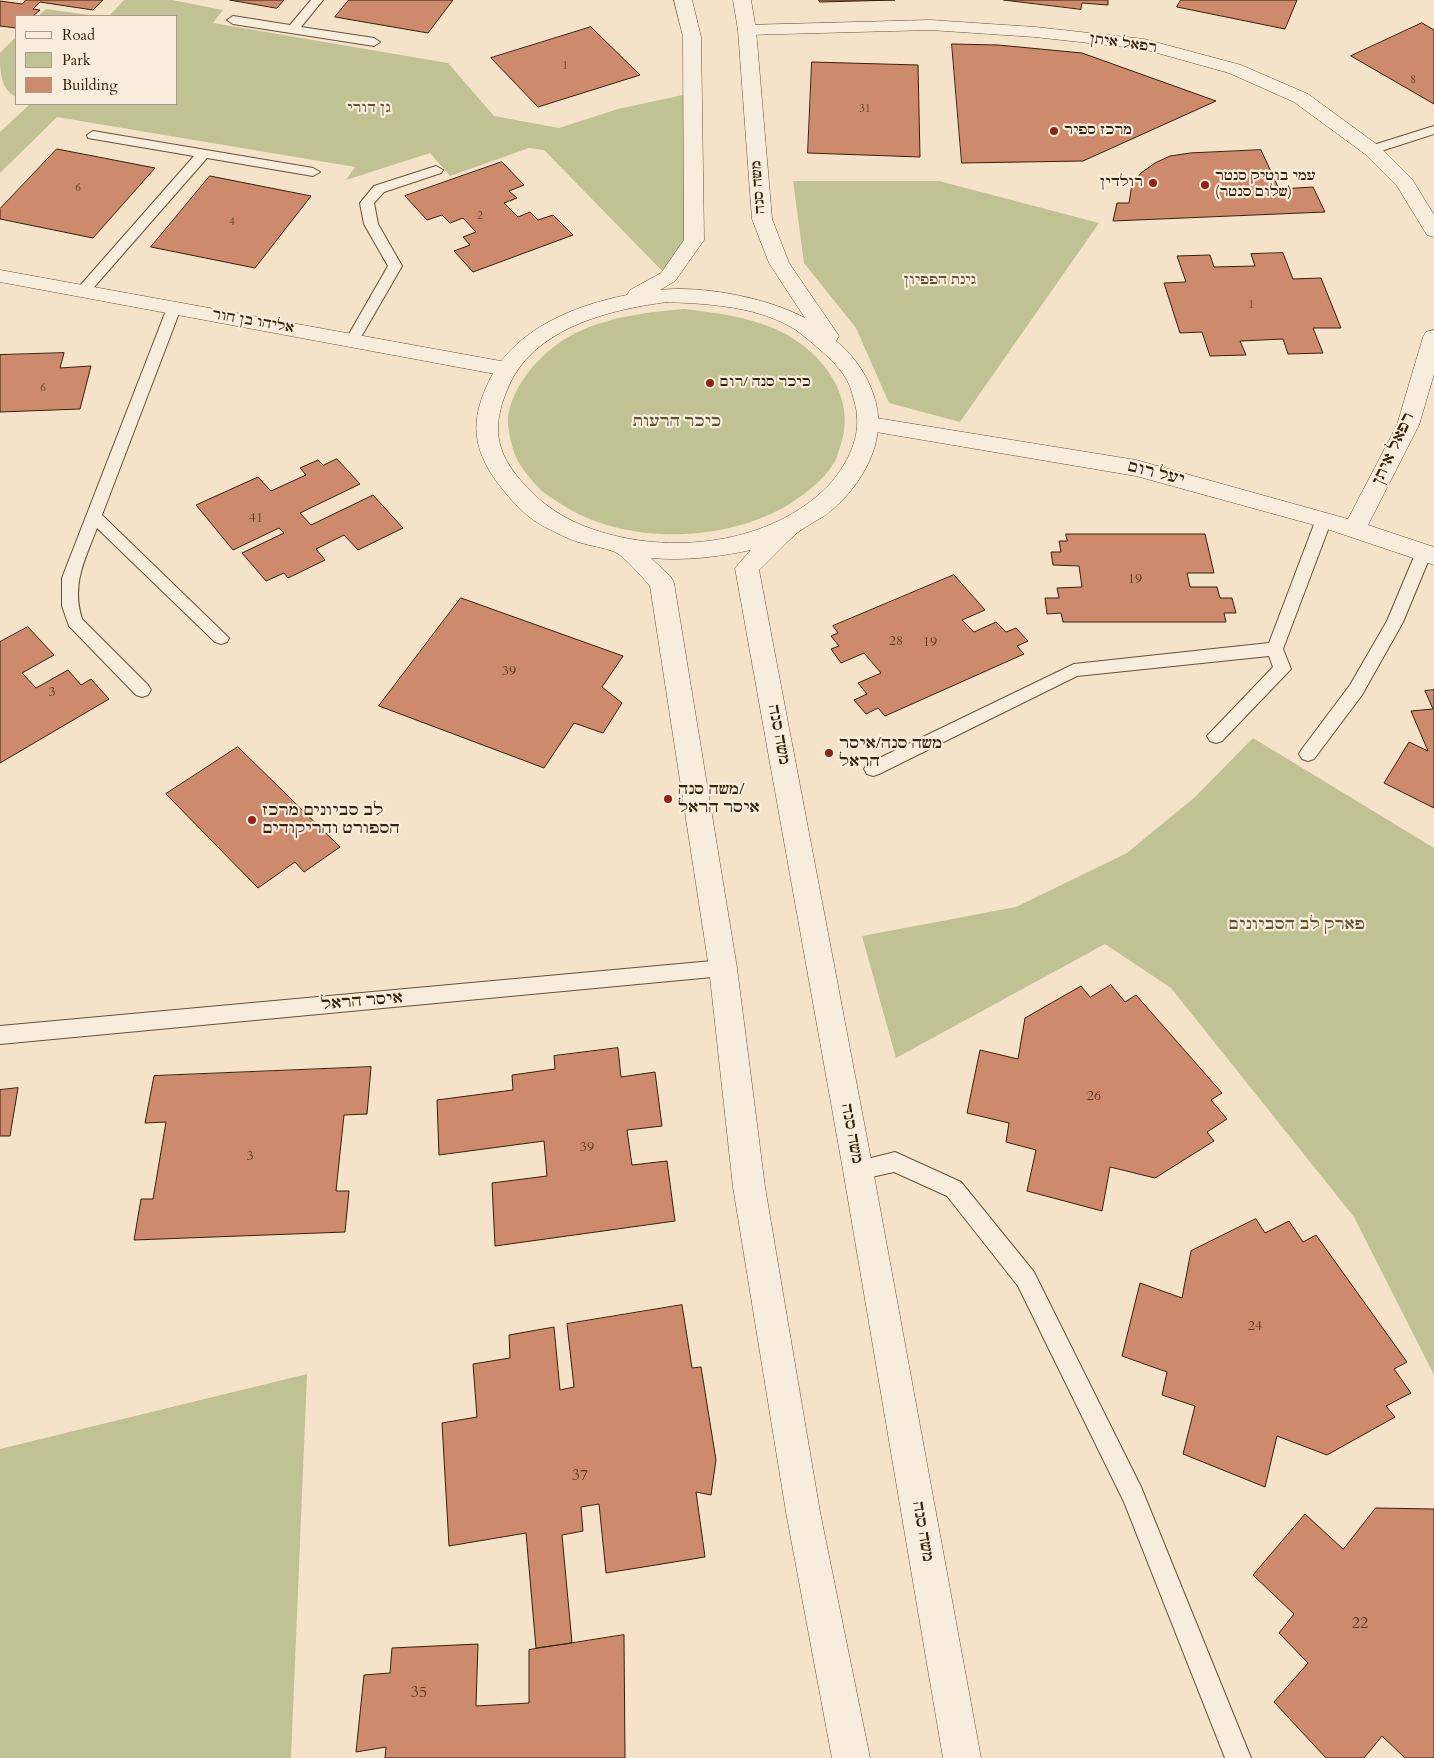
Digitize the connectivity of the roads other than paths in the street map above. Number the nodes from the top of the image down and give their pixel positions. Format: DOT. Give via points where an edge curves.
graph roads {
  1 [pos="317,0"];
  2 [pos="683,0"];
  3 [pos="742,0"];
  4 [pos="233,20"];
  5 [pos="292,30"];
  6 [pos="747,30"];
  7 [pos="374,42"];
  8 [pos="1434,130"];
  9 [pos="93,135"];
  10 [pos="1372,150"];
  11 [pos="204,153"];
  12 [pos="436,170"];
  13 [pos="313,172"];
  14 [pos="1434,231"];
  15 [pos="0,276"];
  16 [pos="83,291"];
  17 [pos="627,301"];
  18 [pos="174,308"];
  19 [pos="1434,337"];
  20 [pos="352,341"];
  21 [pos="839,352"];
  22 [pos="506,370"];
  23 [pos="870,424"];
  24 [pos="94,516"];
  25 [pos="1324,519"];
  26 [pos="789,527"];
  27 [pos="1354,530"];
  28 [pos="625,547"];
  29 [pos="1429,554"];
  30 [pos="221,638"];
  31 [pos="1274,649"];
  32 [pos="142,690"];
  33 [pos="1216,736"];
  34 [pos="1308,754"];
  35 [pos="873,769"];
  36 [pos="723,968"];
  37 [pos="0,1035"];
  38 [pos="858,1170"];
  39 [pos="851,1758"];
  40 [pos="962,1758"];
  41 [pos="1238,1758"];
  1 -- 5 [label="lane"];
  2 -- 17 [label="street" via="692,37 694,240 668,277"];
  3 -- 6 [label="street, משה סנה"];
  4 -- 5 [label="lane"];
  5 -- 7 [label="lane"];
  6 -- 10 [label="street, רפאל איתן" via="930,25 1144,44 1235,70 1301,98"];
  6 -- 21 [label="street, משה סנה" via="762,219 779,263"];
  8 -- 10 [label="lane"];
  9 -- 11 [label="lane"];
  10 -- 14 [label="street, רפאל איתן" via="1405,183"];
  11 -- 13 [label="lane"];
  11 -- 16 [label="lane"];
  12 -- 20 [label="lane" via="379,188 367,203 371,224 395,266"];
  15 -- 16 [label="street, אליהו בן חור"];
  16 -- 18 [label="street, אליהו בן חור"];
  17 -- 21 [label="street" via="667,296 708,297 759,306 803,325"];
  17 -- 22 [label="street" via="578,316 537,339"];
  18 -- 20 [label="street, אליהו בן חור"];
  18 -- 24 [label="lane"];
  19 -- 27 [label="street, רפאל איתן" via="1408,426"];
  20 -- 22 [label="street, אליהו בן חור"];
  21 -- 23 [label="street, משה סנה" via="862,386"];
  22 -- 28 [label="street" via="488,410 491,454 517,495 563,528"];
  23 -- 25 [label="street, יעל רום" via="1136,468"];
  23 -- 26 [label="street" via="867,445 852,476 825,504"];
  24 -- 30 [label="lane"];
  24 -- 32 [label="lane" via="70,578 70,606 75,622"];
  25 -- 27 [label="street, יעל רום"];
  25 -- 31 [label="lane"];
  26 -- 28 [label="street" via="752,541 712,549 668,552"];
  26 -- 38 [label="street, משה סנה" via="746,568"];
  27 -- 29 [label="street, יעל רום"];
  28 -- 36 [label="street" via="662,583"];
  29 -- 34 [label="lane" via="1356,690"];
  31 -- 33 [label="lane" via="1282,669"];
  31 -- 35 [label="lane" via="1074,670"];
  36 -- 37 [label="lane, איסר הראל"];
  36 -- 39 [label="street" via="749,1187 803,1512"];
  38 -- 40 [label="street, משה סנה"];
  38 -- 41 [label="lane" via="895,1162 954,1189 1026,1279 1133,1495"];
}
